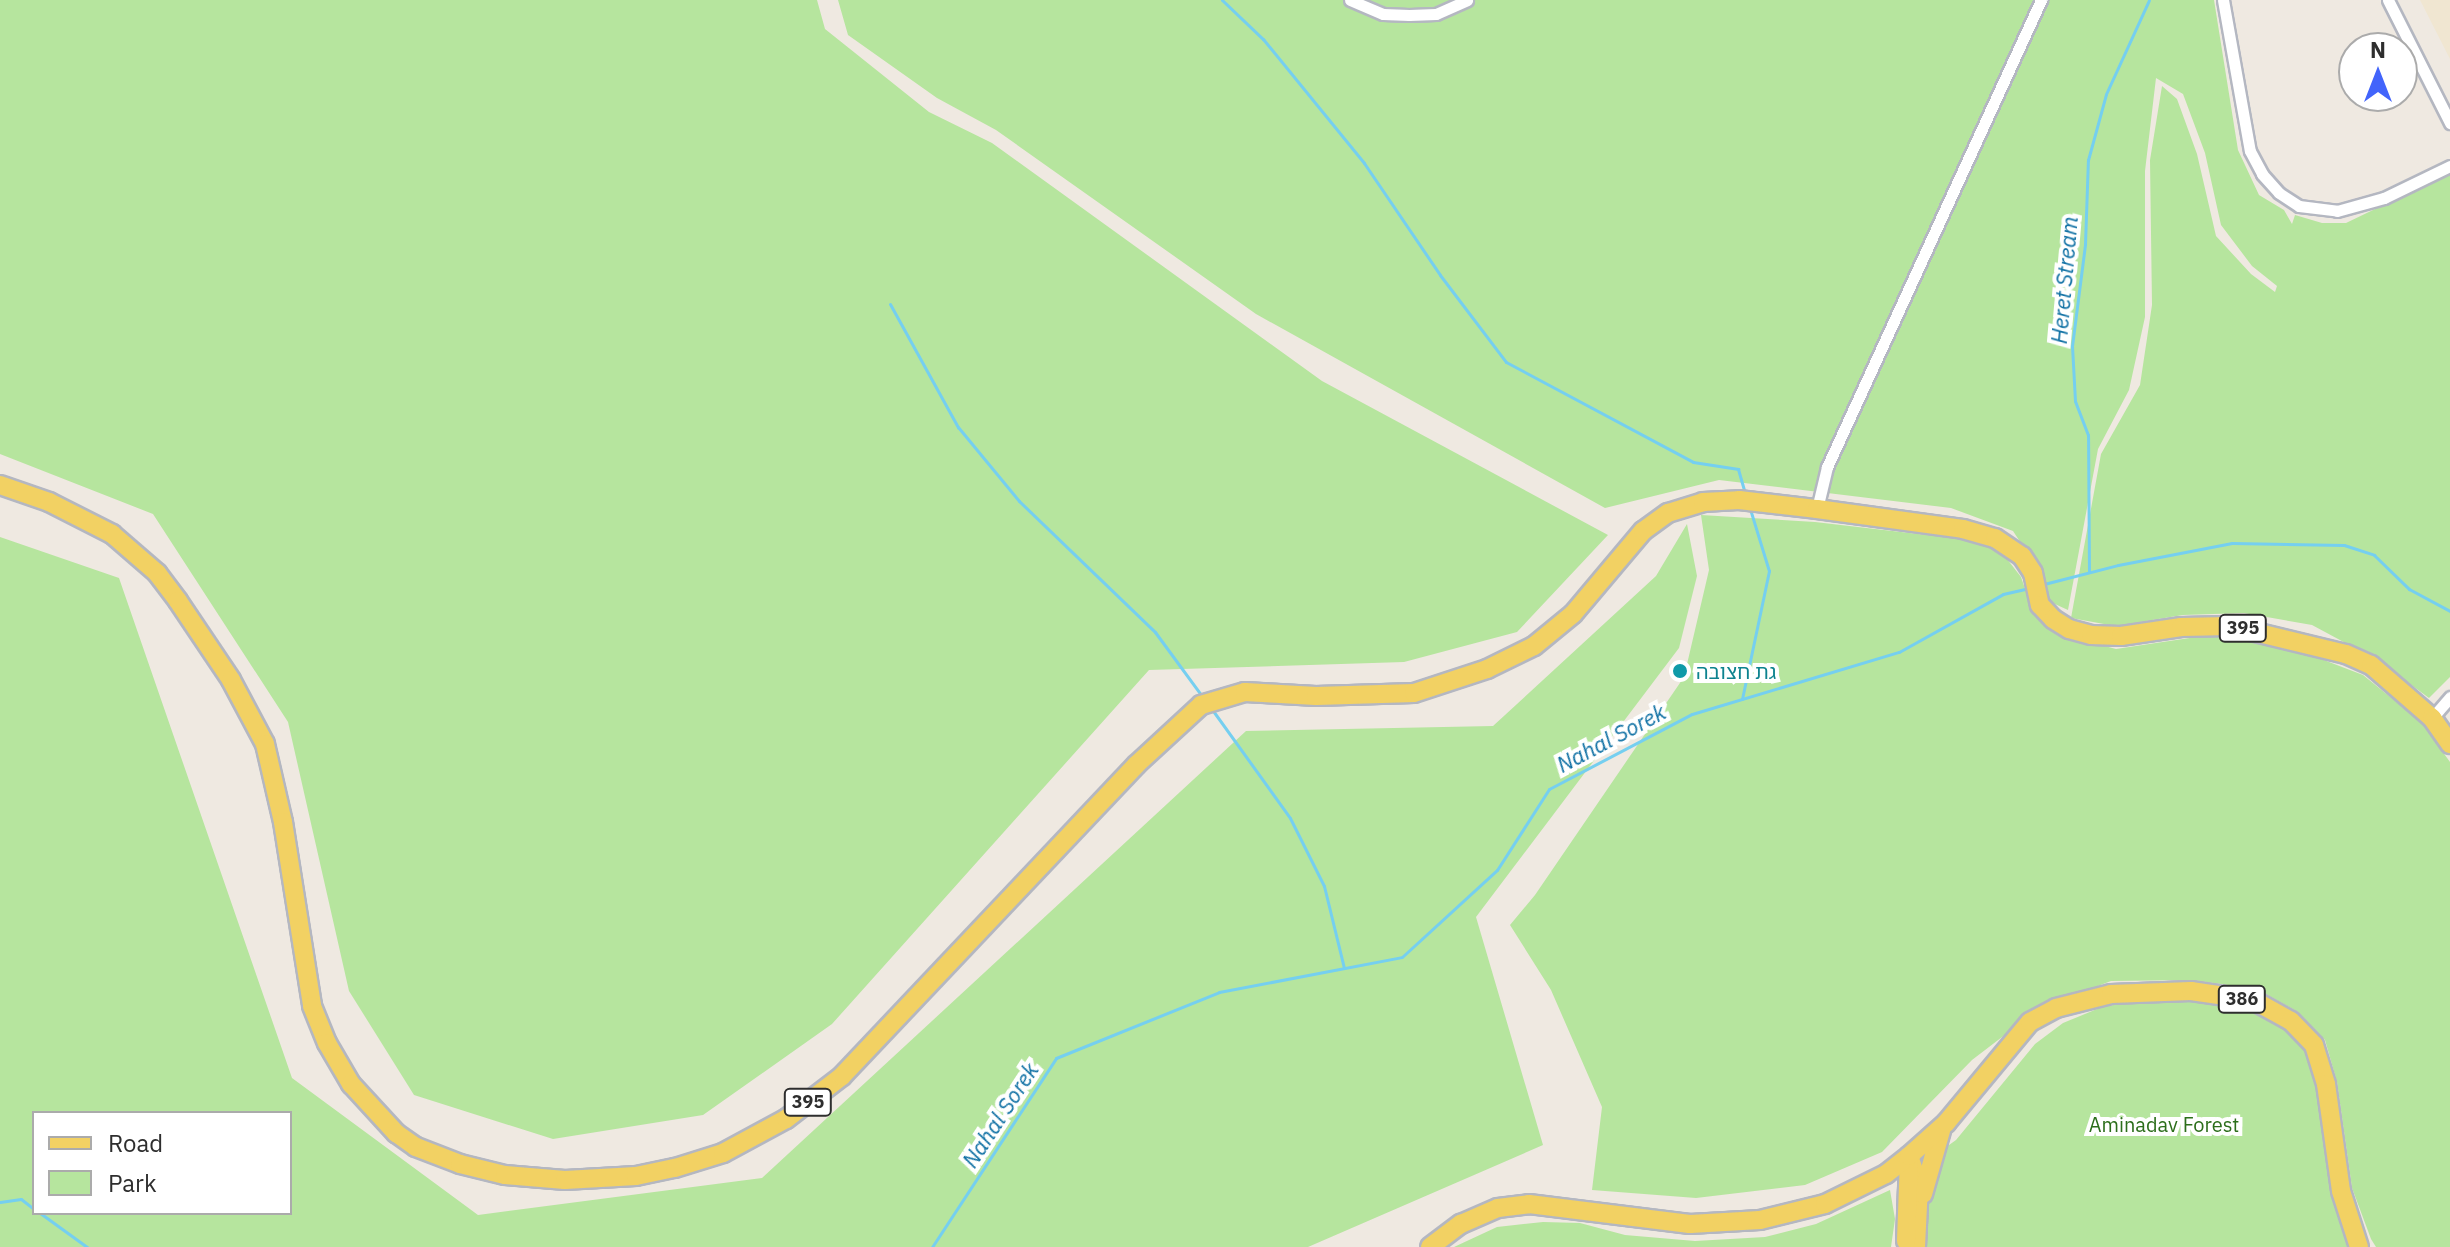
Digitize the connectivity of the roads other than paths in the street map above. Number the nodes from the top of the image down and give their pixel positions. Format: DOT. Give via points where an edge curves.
graph roads {
  1 [pos="1350,0"];
  2 [pos="1467,0"];
  3 [pos="2041,0"];
  4 [pos="2223,0"];
  5 [pos="2388,0"];
  6 [pos="2450,123"];
  7 [pos="2450,166"];
  8 [pos="0,485"];
  9 [pos="1817,509"];
  10 [pos="2450,697"];
  11 [pos="2432,718"];
  12 [pos="2450,744"];
  13 [pos="1946,1123"];
  14 [pos="1909,1156"];
  15 [pos="1920,1204"];
  16 [pos="1430,1247"];
  17 [pos="1906,1247"];
  18 [pos="1916,1247"];
  19 [pos="2359,1247"];
  1 -- 2 [label="street" via="1383,14 1409,15 1436,14"];
  3 -- 9 [label="street" via="1827,467"];
  4 -- 7 [label="street" via="2250,151 2279,193 2299,206 2337,211 2384,198"];
  5 -- 6 [label="street"];
  8 -- 9 [label="main road, 395" via="78,516 136,553 171,592 231,680 265,744 312,1006 351,1084 384,1122 416,1147 505,1175 565,1180 675,1168 723,1153 786,1119 842,1076 1136,765 1201,705 1245,692 1376,695 1449,684 1534,646 1573,614 1643,531 1668,513 1703,502 1739,500"];
  9 -- 11 [label="main road, 395" via="1995,538 2022,556 2033,573 2040,605 2053,619 2091,635 2230,626 2346,654 2371,665"];
  10 -- 11 [label="street"];
  11 -- 12 [label="main road, 395"];
  13 -- 14 [label="main road, 386"];
  13 -- 15 [label="main road" via="1935,1143"];
  13 -- 19 [label="main road, 386" via="2030,1022 2056,1008 2141,992 2191,991 2253,1000 2291,1021 2314,1045 2326,1084 2341,1191"];
  14 -- 15 [label="main road"];
  14 -- 16 [label="main road, 386" via="1886,1174 1825,1204 1760,1220 1690,1224 1529,1204 1485,1213"];
  14 -- 17 [label="main road"];
  15 -- 18 [label="main road"];
}
